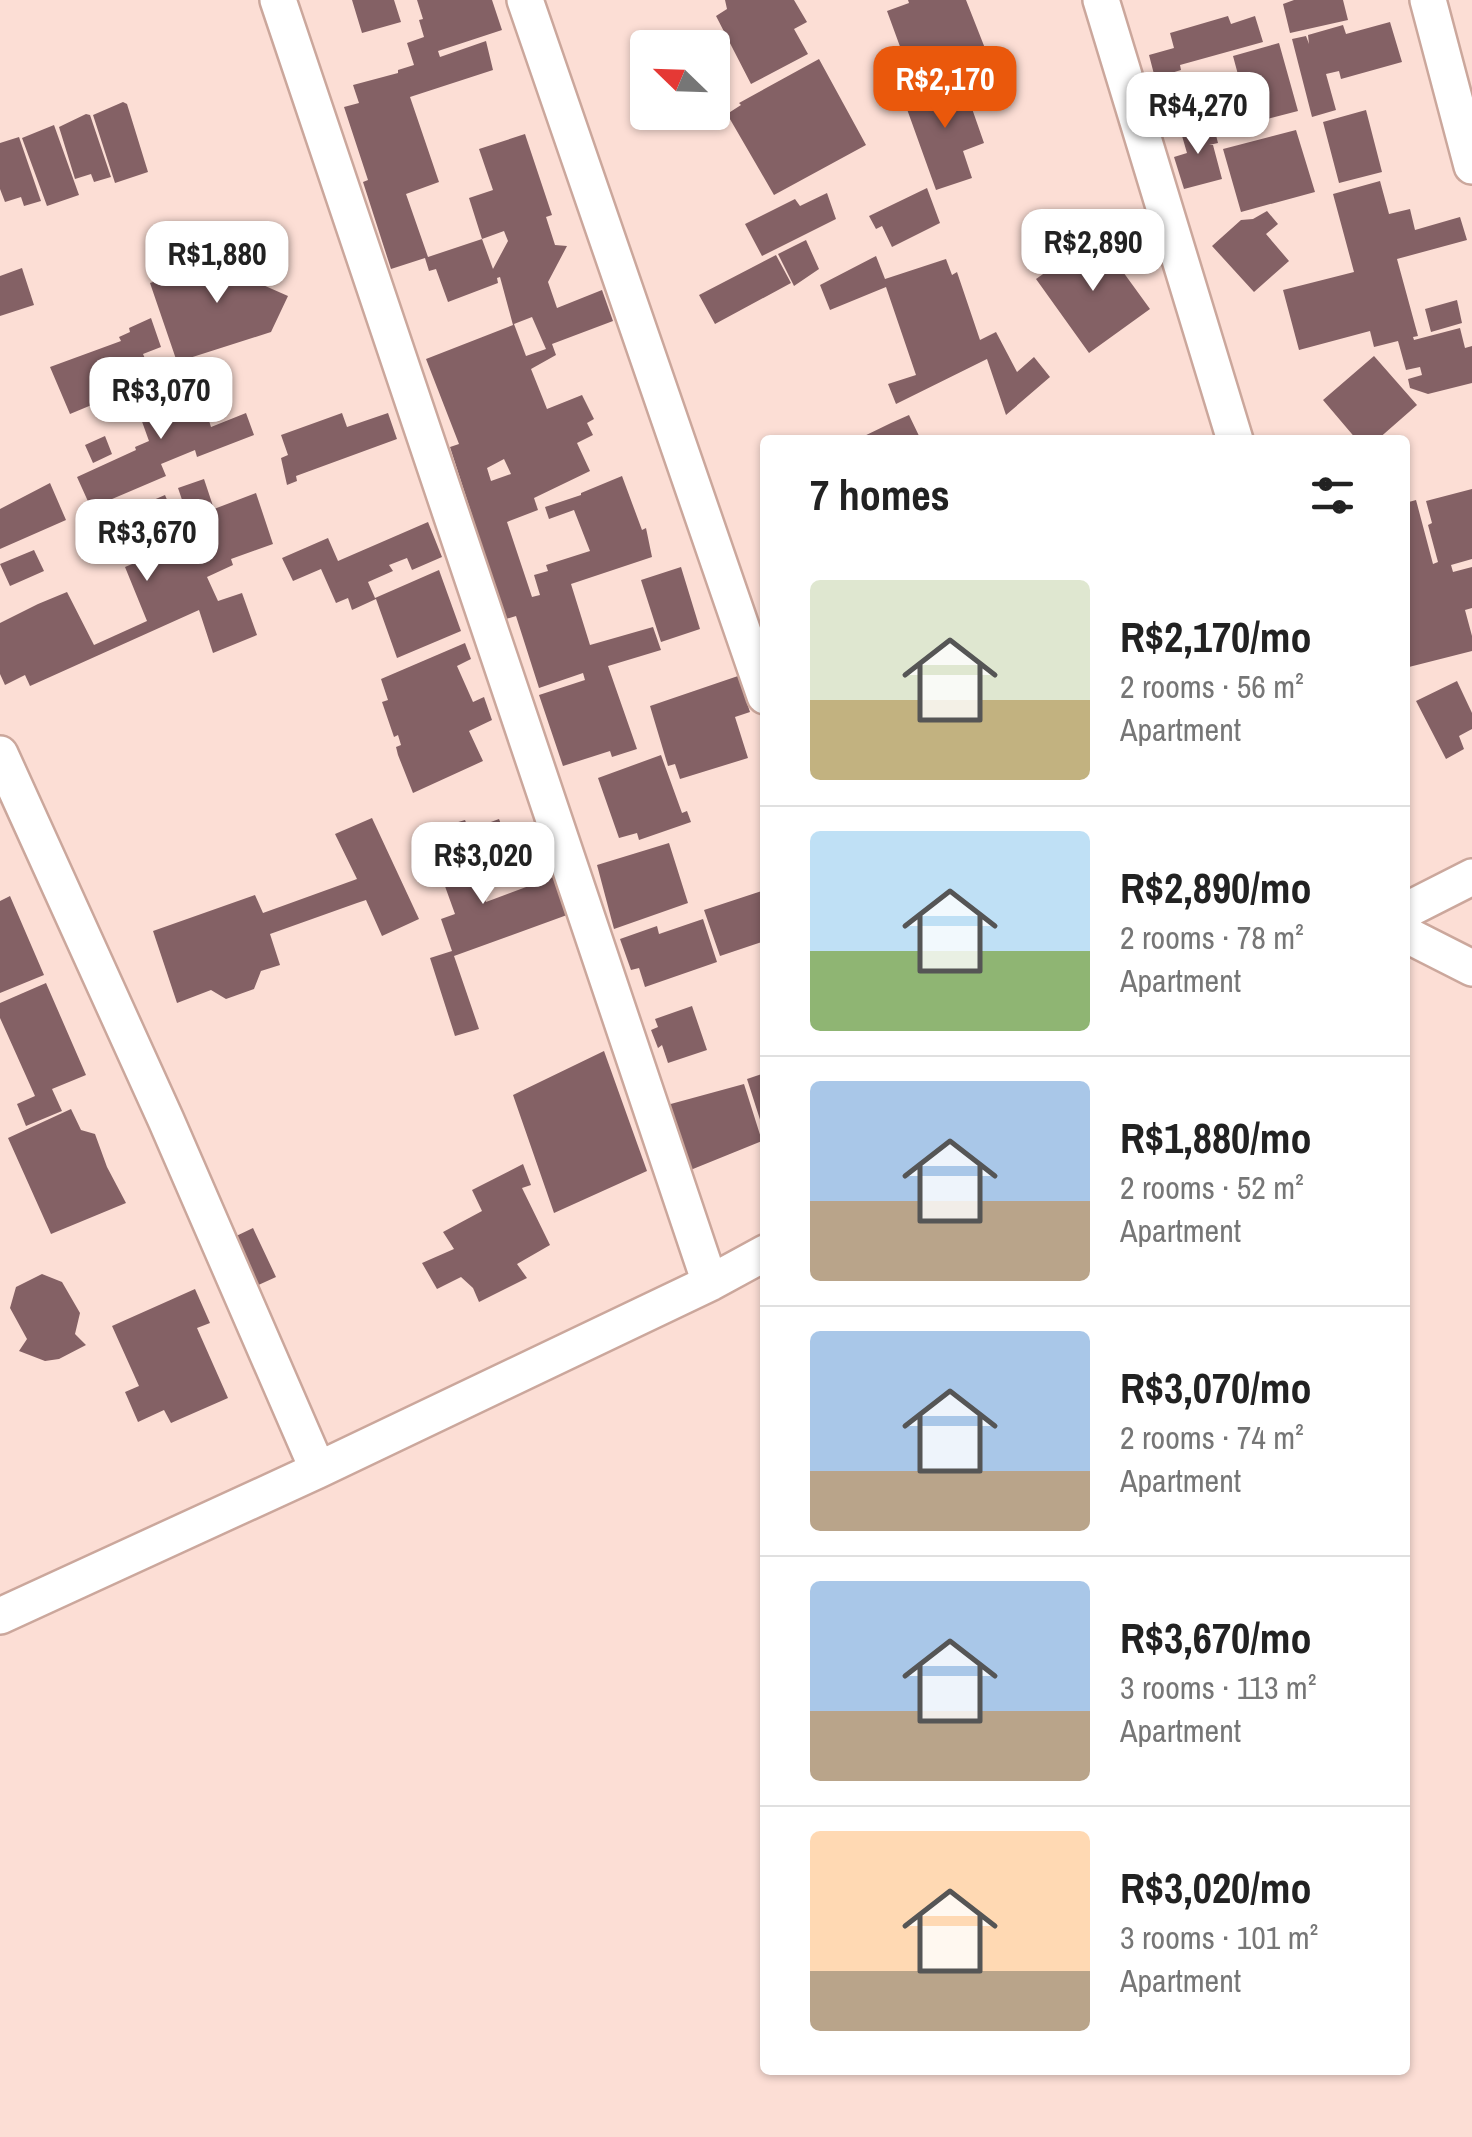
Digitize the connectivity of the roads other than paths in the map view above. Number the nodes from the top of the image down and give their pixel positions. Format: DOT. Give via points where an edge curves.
graph roads {
  1 [pos="278,0"];
  2 [pos="525,0"];
  3 [pos="1101,0"];
  4 [pos="1428,0"];
  5 [pos="1472,166"];
  6 [pos="1233,435"];
  7 [pos="760,682"];
  8 [pos="0,754"];
  9 [pos="1472,876"];
  10 [pos="1410,909"];
  11 [pos="1410,937"];
  12 [pos="1472,968"];
  13 [pos="760,1256"];
  14 [pos="710,1283"];
  15 [pos="318,1470"];
  16 [pos="0,1616"];
  1 -- 14 [label="street"];
  2 -- 7 [label="street"];
  3 -- 6 [label="street"];
  4 -- 5 [label="street"];
  8 -- 15 [label="street"];
  9 -- 10 [label="street"];
  11 -- 12 [label="street"];
  13 -- 14 [label="street"];
  14 -- 15 [label="street"];
  15 -- 16 [label="street"];
}
